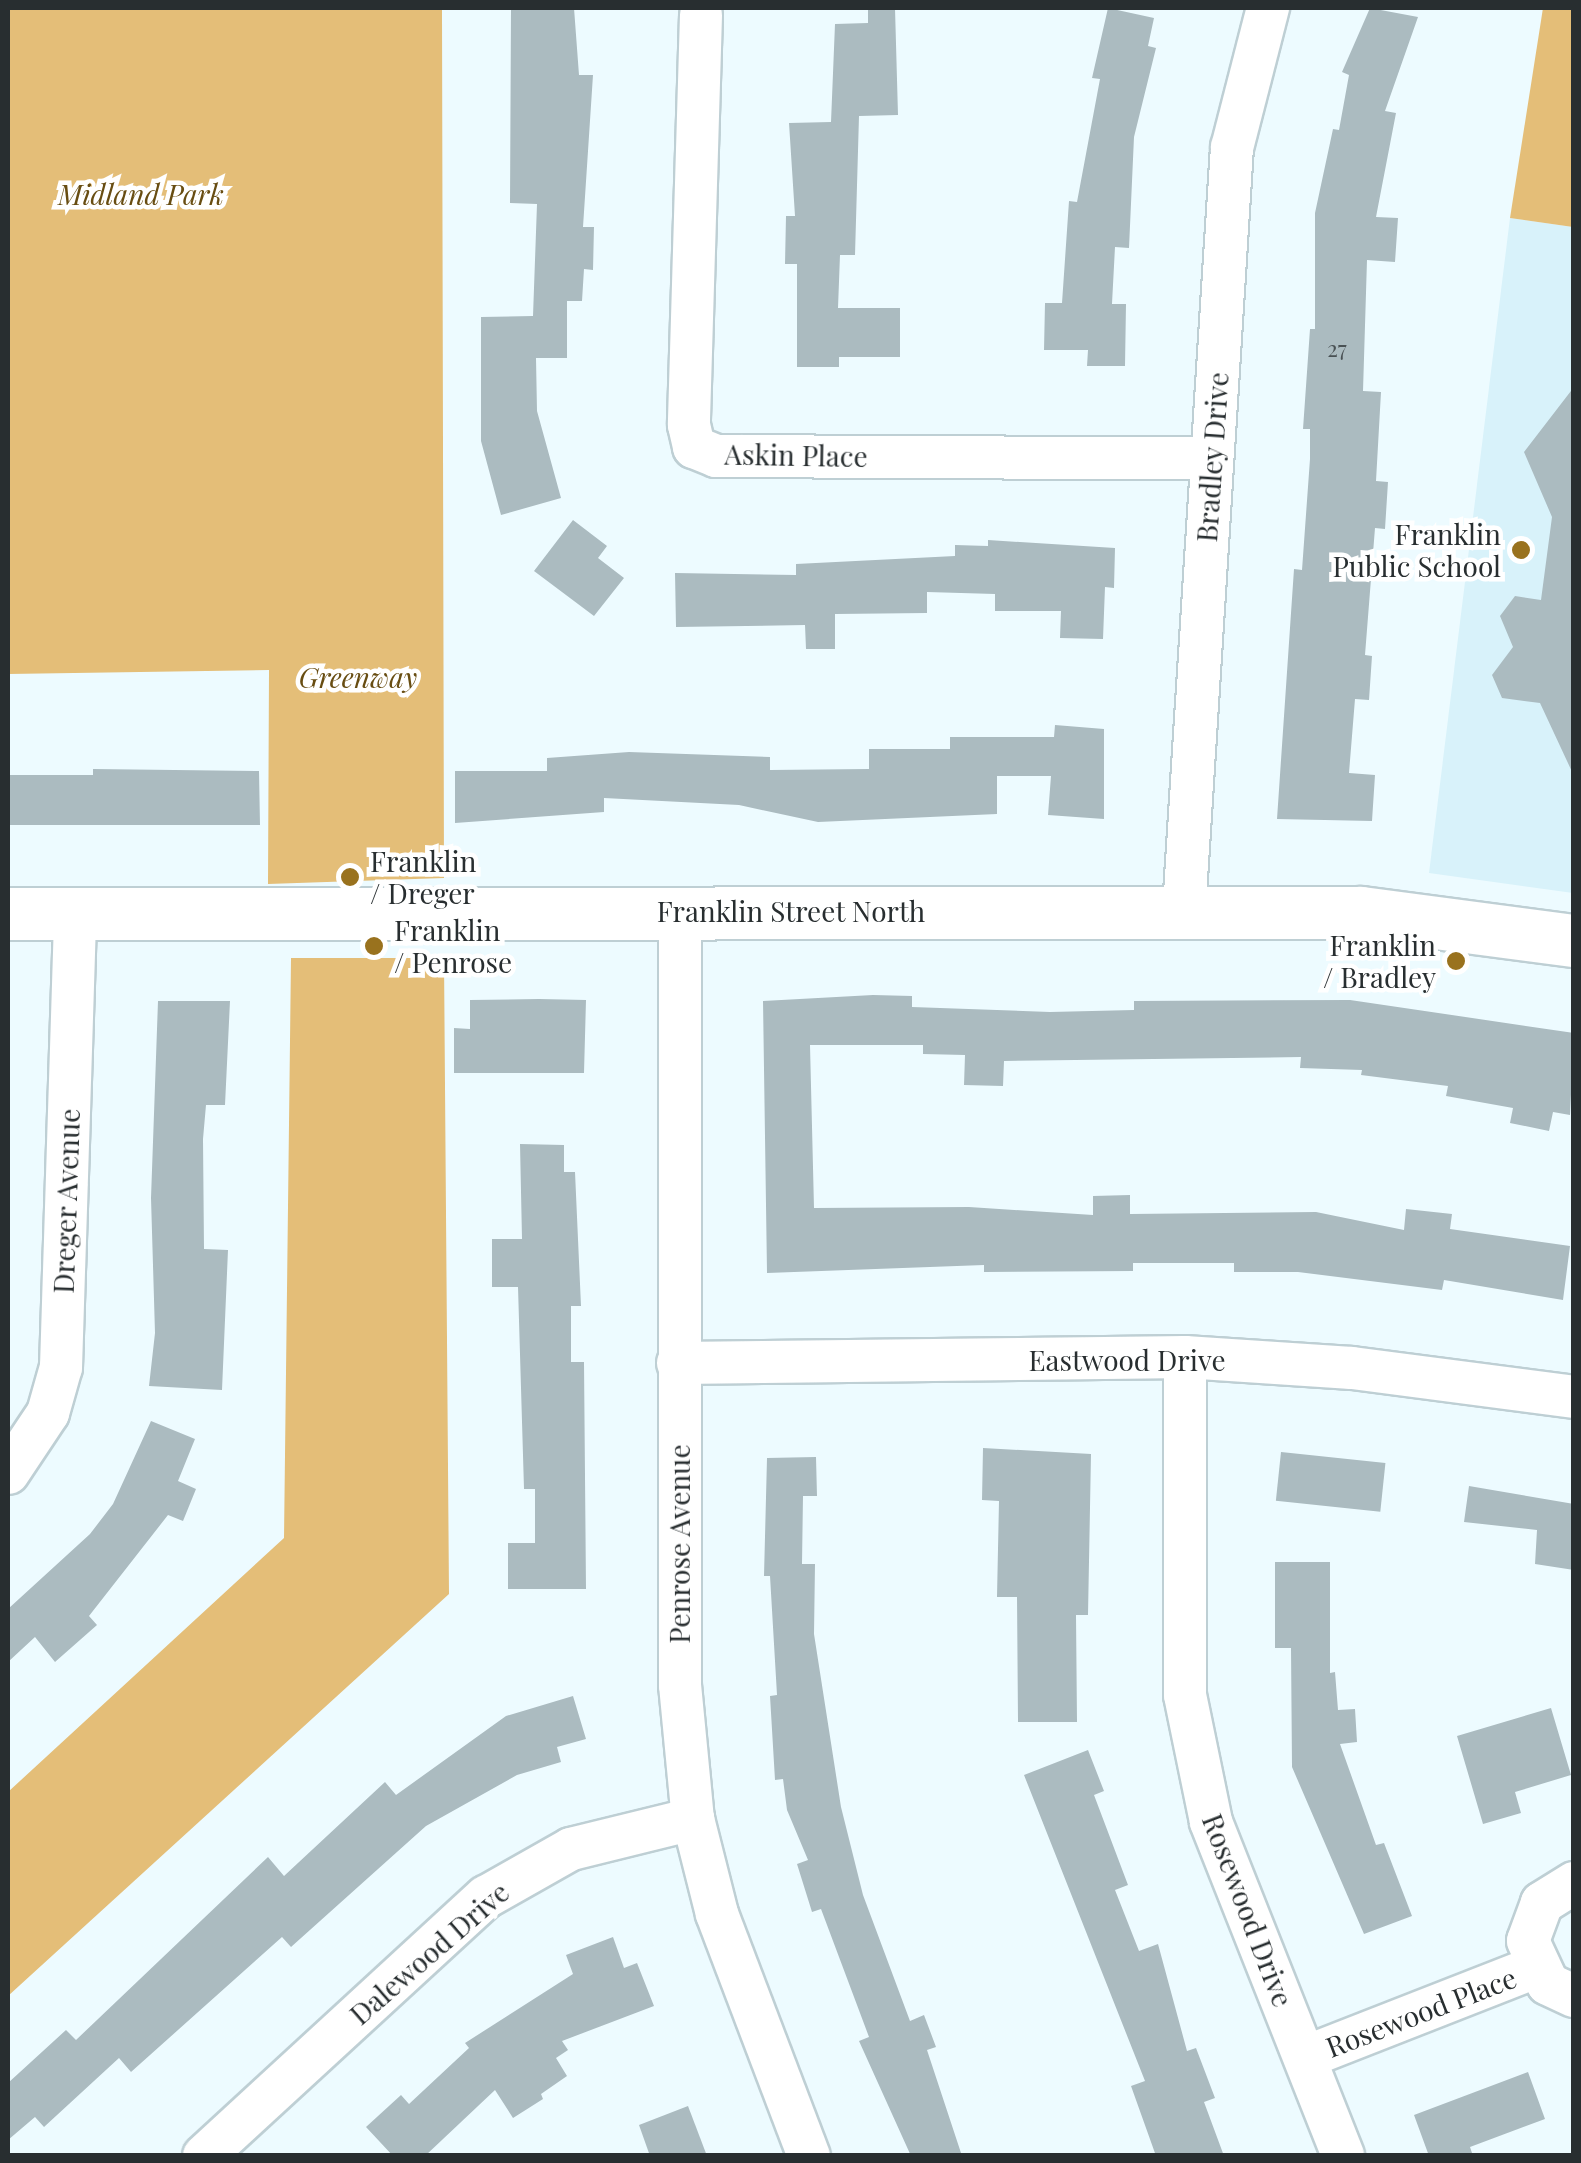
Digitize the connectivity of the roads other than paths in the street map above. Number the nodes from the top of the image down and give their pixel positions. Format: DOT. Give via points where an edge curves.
graph roads {
  1 [pos="1268,8"];
  2 [pos="707,10"];
  3 [pos="1212,459"];
  4 [pos="1184,910"];
  5 [pos="680,911"];
  6 [pos="8,914"];
  7 [pos="75,914"];
  8 [pos="1574,940"];
  9 [pos="1185,1357"];
  10 [pos="678,1363"];
  11 [pos="1574,1397"];
  12 [pos="8,1473"];
  13 [pos="693,1819"];
  14 [pos="1574,1883"];
  15 [pos="1536,1968"];
  16 [pos="1574,1996"];
  17 [pos="1306,2056"];
  18 [pos="204,2156"];
  19 [pos="809,2156"];
  20 [pos="1342,2156"];
  1 -- 3 [label="street, Bradley Drive" via="1232,148"];
  2 -- 3 [label="street, Askin Place" via="694,446 716,456"];
  3 -- 4 [label="street, Bradley Drive"];
  4 -- 5 [label="street, Franklin Street North"];
  4 -- 8 [label="street, Franklin Street North" via="1361,913"];
  5 -- 7 [label="street, Franklin Street North"];
  5 -- 10 [label="street, Penrose Avenue"];
  6 -- 7 [label="street, Franklin Street North"];
  7 -- 12 [label="street, Dreger Avenue" via="61,1367 48,1413"];
  9 -- 10 [label="street, Eastwood Drive"];
  9 -- 11 [label="street, Eastwood Drive" via="1352,1368"];
  9 -- 17 [label="street, Rosewood Drive" via="1185,1695 1210,1822"];
  10 -- 13 [label="street, Penrose Avenue" via="680,1685"];
  13 -- 18 [label="street, Dalewood Drive" via="572,1849 486,1897"];
  13 -- 19 [label="street, Penrose Avenue" via="717,1914"];
  14 -- 15 [label="street, Rosewood Place" via="1553,1892 1532,1920"];
  15 -- 16 [label="street, Rosewood Place" via="1548,1984"];
  15 -- 17 [label="street, Rosewood Place"];
  17 -- 20 [label="street, Rosewood Drive"];
}
